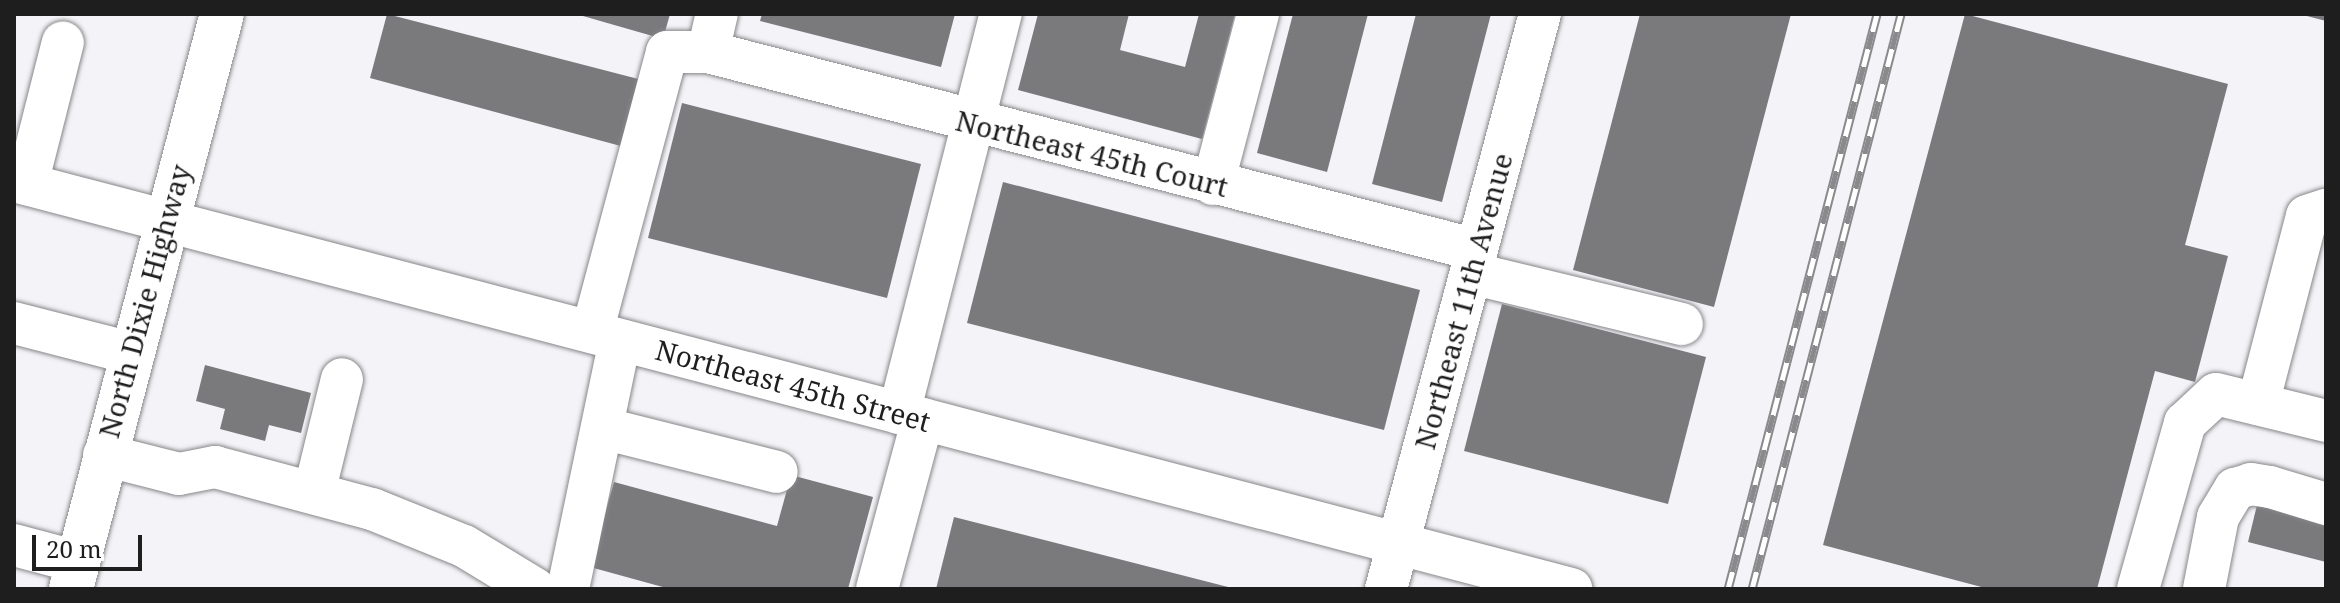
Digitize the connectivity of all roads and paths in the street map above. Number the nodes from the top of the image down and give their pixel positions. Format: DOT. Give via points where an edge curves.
graph roads {
  1 [pos="222,14"];
  2 [pos="1001,14"];
  3 [pos="1258,14"];
  4 [pos="1540,14"];
  5 [pos="713,33"];
  6 [pos="63,42"];
  7 [pos="971,122"];
  8 [pos="20,183"];
  9 [pos="1213,184"];
  10 [pos="2326,210"];
  11 [pos="166,220"];
  12 [pos="1474,262"];
  13 [pos="14,323"];
  14 [pos="1682,324"];
  15 [pos="606,336"];
  16 [pos="131,353"];
  17 [pos="342,379"];
  18 [pos="2258,404"];
  19 [pos="911,416"];
  20 [pos="2326,421"];
  21 [pos="602,428"];
  22 [pos="104,455"];
  23 [pos="777,472"];
  24 [pos="314,493"];
  25 [pos="2326,504"];
  26 [pos="1398,543"];
  27 [pos="14,545"];
  28 [pos="74,575"];
  29 [pos="535,589"];
  30 [pos="568,589"];
  31 [pos="877,589"];
  32 [pos="1386,589"];
  33 [pos="1571,589"];
  34 [pos="2138,589"];
  35 [pos="2204,589"];
  1 -- 11 [label="main road, North Dixie Highway"];
  2 -- 7 [label="street"];
  3 -- 9 [label="street"];
  4 -- 12 [label="street, Northeast 11th Avenue"];
  5 -- 7 [label="street, Northeast 45th Court"];
  5 -- 15 [label="street, Northeast 45th Court" via="667,52"];
  6 -- 8 [label="street"];
  7 -- 9 [label="street, Northeast 45th Court"];
  7 -- 19 [label="street"];
  8 -- 11 [label="street, Northeast 45th Street"];
  9 -- 12 [label="street, Northeast 45th Court"];
  10 -- 18 [label="street" via="2307,216"];
  11 -- 15 [label="street, Northeast 45th Street"];
  11 -- 16 [label="main road, North Dixie Highway"];
  12 -- 14 [label="street, Northeast 45th Court"];
  12 -- 26 [label="street, Northeast 11th Avenue"];
  13 -- 16 [label="street"];
  15 -- 19 [label="street, Northeast 45th Street"];
  15 -- 21 [label="street"];
  16 -- 22 [label="main road, North Dixie Highway"];
  17 -- 24 [label="street"];
  18 -- 20 [label="street"];
  18 -- 34 [label="street" via="2216,394 2185,423"];
  19 -- 26 [label="street, Northeast 45th Street"];
  19 -- 31 [label="street"];
  21 -- 23 [label="street"];
  21 -- 30 [label="street"];
  22 -- 24 [label="street" via="179,474 215,467"];
  22 -- 28 [label="main road, North Dixie Highway"];
  24 -- 29 [label="street" via="372,509 464,546"];
  25 -- 35 [label="street" via="2270,487 2235,489 2218,517"];
  26 -- 32 [label="street, Northeast 11th Avenue"];
  26 -- 33 [label="street, Northeast 45th Street"];
  27 -- 28 [label="street"];
}
